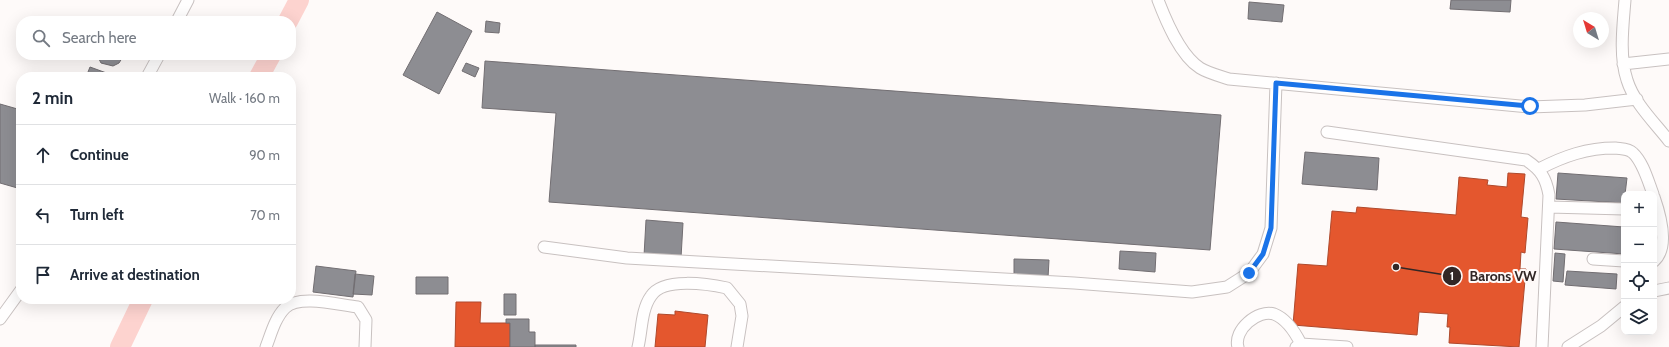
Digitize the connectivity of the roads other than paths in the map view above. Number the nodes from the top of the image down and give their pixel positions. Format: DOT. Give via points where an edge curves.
graph roads {
  1 [pos="188,0"];
  2 [pos="1158,0"];
  3 [pos="1625,0"];
  4 [pos="180,16"];
  5 [pos="1669,59"];
  6 [pos="156,60"];
  7 [pos="1623,64"];
  8 [pos="150,72"];
  9 [pos="1276,83"];
  10 [pos="1637,99"];
  11 [pos="1327,132"];
  12 [pos="1669,141"];
  13 [pos="1539,169"];
  14 [pos="1652,191"];
  15 [pos="1549,207"];
  16 [pos="1621,209"];
  17 [pos="1657,212"];
  18 [pos="544,247"];
  19 [pos="1593,259"];
  20 [pos="1657,260"];
  21 [pos="1621,261"];
  22 [pos="1669,288"];
  23 [pos="1657,290"];
  24 [pos="16,297"];
  25 [pos="296,302"];
  26 [pos="289,304"];
  27 [pos="1621,309"];
  28 [pos="0,319"];
  29 [pos="1299,345"];
  30 [pos="266,347"];
  31 [pos="365,347"];
  32 [pos="638,347"];
  33 [pos="737,347"];
  34 [pos="1238,347"];
  35 [pos="1347,347"];
  36 [pos="1542,347"];
  37 [pos="1568,347"];
  1 -- 4 [label="lane"];
  2 -- 9 [label="lane" via="1166,22 1184,51 1200,68 1229,79"];
  3 -- 7 [label="lane"];
  5 -- 7 [label="lane"];
  6 -- 8 [label="lane"];
  7 -- 10 [label="lane" via="1627,81"];
  9 -- 10 [label="lane" via="1530,106 1585,105"];
  9 -- 18 [label="lane" via="1271,228 1263,254 1249,273 1227,287 1192,292 627,258"];
  10 -- 12 [label="lane"];
  11 -- 13 [label="lane" via="1526,160"];
  13 -- 14 [label="lane" via="1578,152 1598,148 1624,149 1632,151"];
  13 -- 15 [label="lane" via="1547,180"];
  15 -- 16 [label="lane"];
  15 -- 36 [label="lane"];
  17 -- 20 [label="lane" via="1666,234 1666,249 1662,257"];
  19 -- 21 [label="lane"];
  22 -- 23 [label="lane"];
  24 -- 28 [label="lane"];
  25 -- 31 [label="lane" via="358,307 366,320"];
  26 -- 30 [label="lane" via="276,320"];
  27 -- 37 [label="lane"];
  29 -- 34 [label="lane" via="1297,335 1282,318 1262,313 1251,320 1238,335"];
  29 -- 35 [label="lane"];
  32 -- 33 [label="lane" via="646,306 658,289 668,285 707,284 727,288 740,304 742,316"];
}
